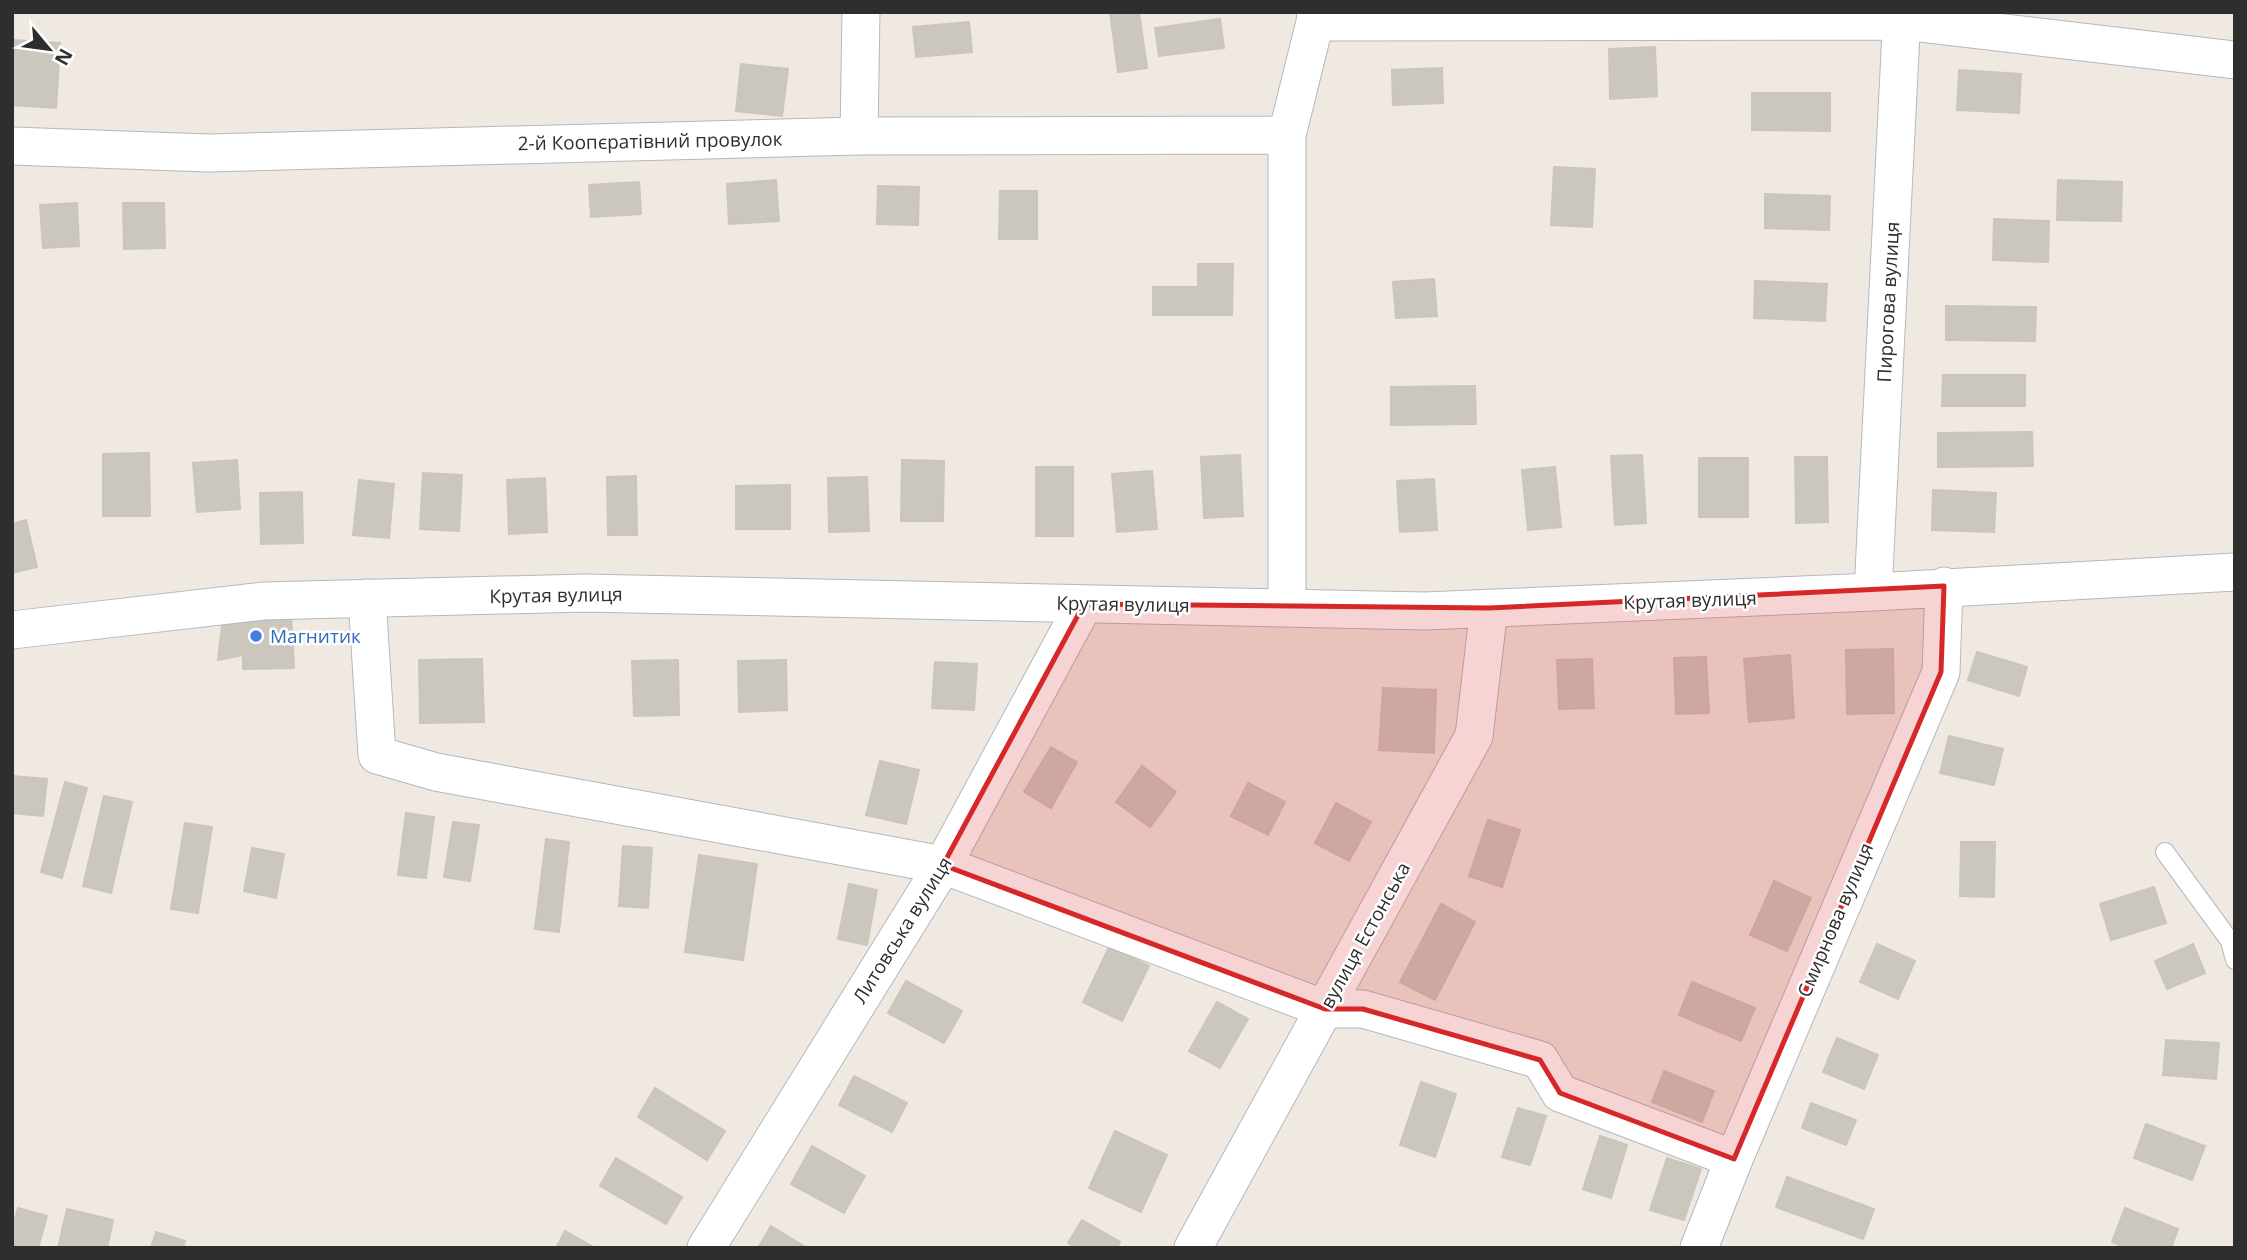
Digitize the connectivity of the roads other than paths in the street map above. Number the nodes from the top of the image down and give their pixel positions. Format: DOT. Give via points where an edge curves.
graph roads {
  1 [pos="861,12"];
  2 [pos="1316,17"];
  3 [pos="1902,17"];
  4 [pos="2235,60"];
  5 [pos="1287,135"];
  6 [pos="859,136"];
  7 [pos="12,146"];
  8 [pos="2235,572"];
  9 [pos="1944,586"];
  10 [pos="1873,592"];
  11 [pos="367,598"];
  12 [pos="1084,604"];
  13 [pos="1287,608"];
  14 [pos="1489,608"];
  15 [pos="12,630"];
  16 [pos="2165,852"];
  17 [pos="943,865"];
  18 [pos="2233,941"];
  19 [pos="2235,960"];
  20 [pos="1325,1009"];
  21 [pos="1734,1160"];
  22 [pos="706,1248"];
  23 [pos="1193,1248"];
  24 [pos="1699,1248"];
  1 -- 6 [label="street"];
  2 -- 3 [label="street"];
  2 -- 5 [label="street"];
  3 -- 4 [label="street"];
  3 -- 10 [label="street, Пирогова вулиця"];
  5 -- 6 [label="street, 2-й Коопєратівний провулок"];
  5 -- 13 [label="street"];
  6 -- 7 [label="street, 2-й Коопєратівний провулок" via="208,153"];
  8 -- 9 [label="street, Крутая вулиця"];
  9 -- 10 [label="street, Крутая вулиця"];
  9 -- 21 [label="street, Смирнова вулиця" via="1941,672"];
  10 -- 14 [label="street, Крутая вулиця"];
  11 -- 12 [label="street, Крутая вулиця" via="585,593"];
  11 -- 15 [label="street, Крутая вулиця" via="263,601"];
  11 -- 17 [label="street" via="377,755 436,772"];
  12 -- 13 [label="street, Крутая вулиця"];
  12 -- 17 [label="street, Литовська вулиця"];
  13 -- 14 [label="street, Крутая вулиця"];
  14 -- 20 [label="street, вулиця Естонська" via="1474,736"];
  16 -- 18 [label="lane"];
  17 -- 20 [label="street"];
  17 -- 22 [label="street, Литовська вулиця"];
  18 -- 19 [label="lane"];
  20 -- 21 [label="street" via="1363,1009 1540,1060 1560,1093"];
  20 -- 23 [label="street, вулиця Естонська"];
  21 -- 24 [label="street, Смирнова вулиця"];
}
